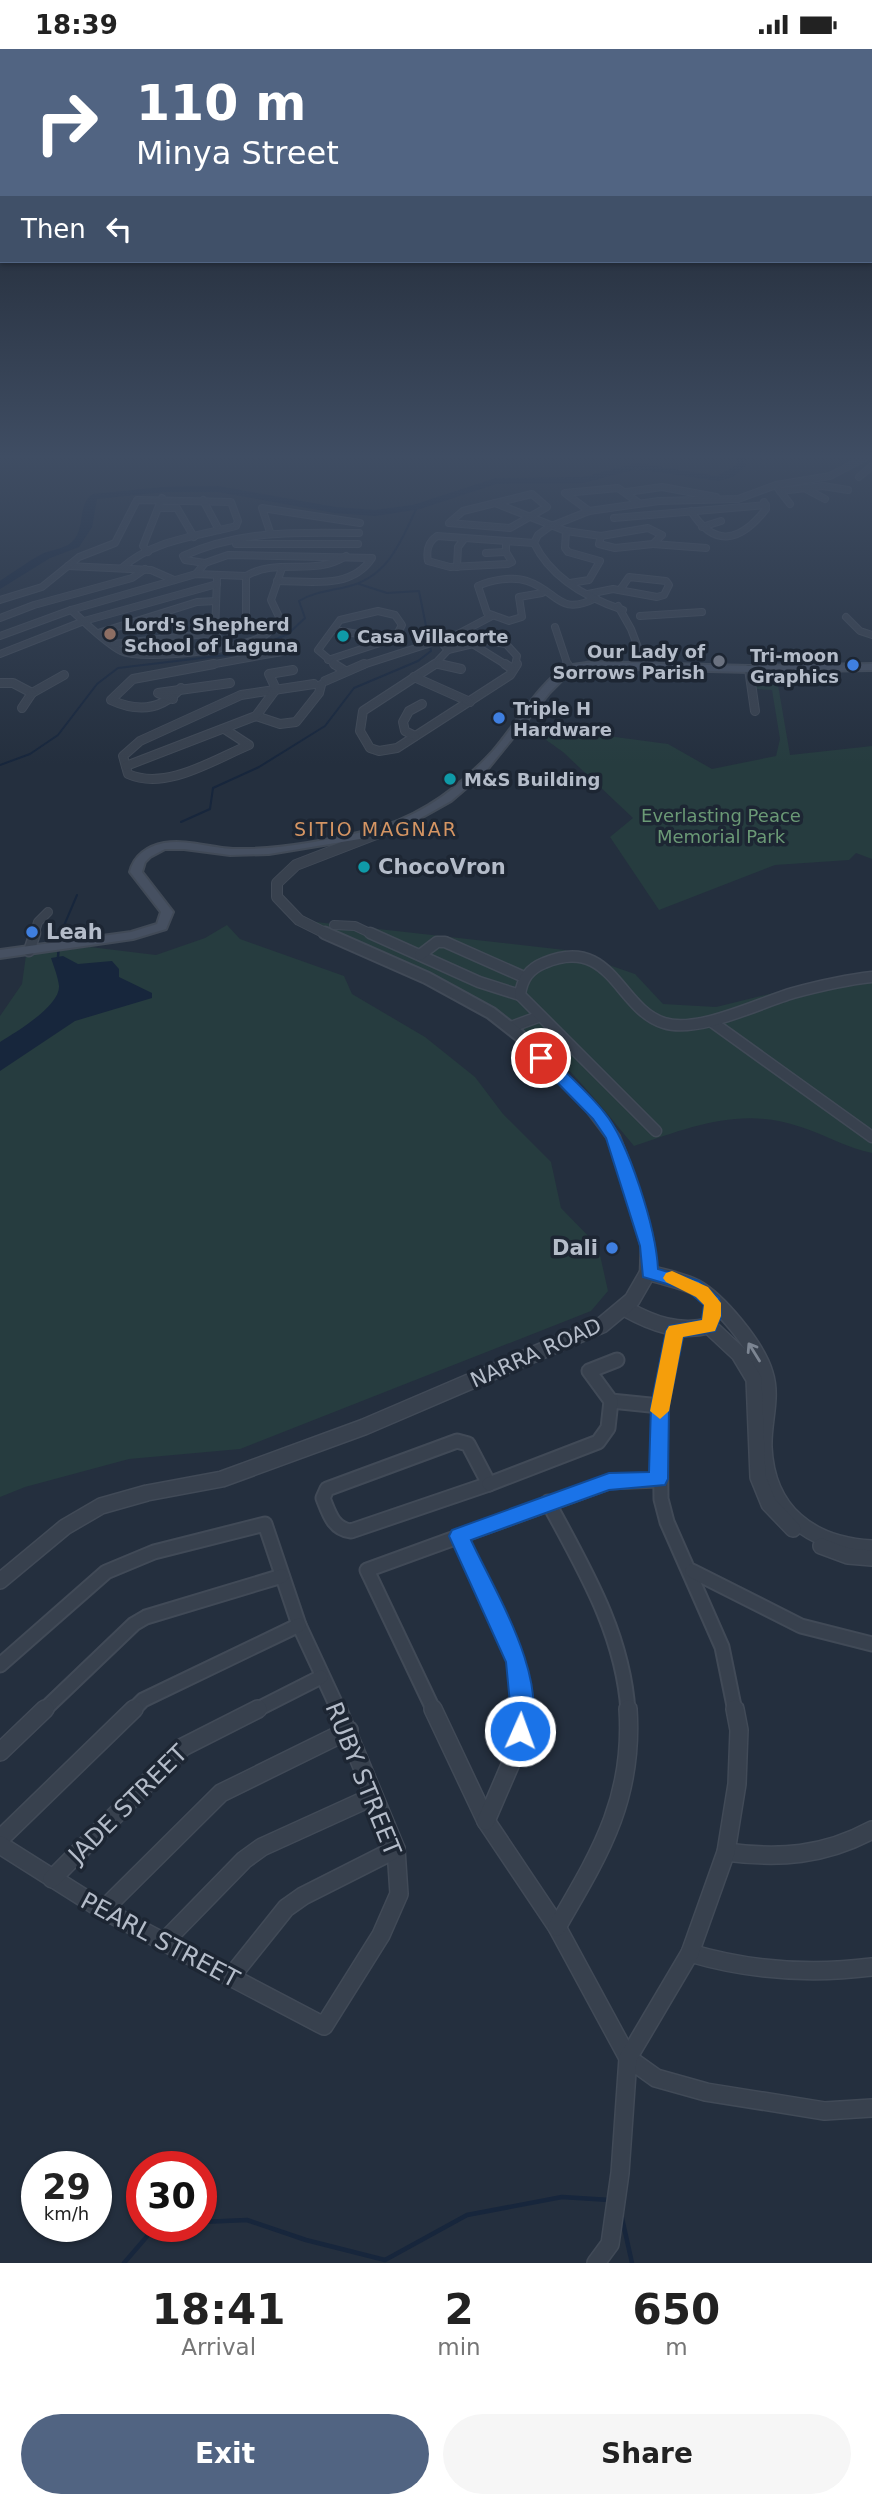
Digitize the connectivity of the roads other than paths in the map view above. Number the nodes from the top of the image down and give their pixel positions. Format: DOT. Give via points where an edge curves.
graph roads {
  1 [pos="79,557"];
  2 [pos="136,557"];
  3 [pos="185,557"];
  4 [pos="221,557"];
  5 [pos="344,557"];
  6 [pos="371,557"];
  7 [pos="427,557"];
  8 [pos="457,557"];
  9 [pos="508,557"];
  10 [pos="542,557"];
  11 [pos="585,557"];
  12 [pos="205,563"];
  13 [pos="68,566"];
  14 [pos="457,567"];
  15 [pos="122,568"];
  16 [pos="282,568"];
  17 [pos="145,569"];
  18 [pos="196,574"];
  19 [pos="218,575"];
  20 [pos="246,576"];
  21 [pos="174,580"];
  22 [pos="277,581"];
  23 [pos="570,583"];
  24 [pos="217,584"];
  25 [pos="620,590"];
  26 [pos="542,593"];
  27 [pos="588,594"];
  28 [pos="654,597"];
  29 [pos="597,599"];
  30 [pos="0,600"];
  31 [pos="216,601"];
  32 [pos="71,610"];
  33 [pos="702,612"];
  34 [pos="657,615"];
  35 [pos="492,616"];
  36 [pos="639,616"];
  37 [pos="846,617"];
  38 [pos="0,620"];
  39 [pos="84,621"];
  40 [pos="555,627"];
  41 [pos="335,630"];
  42 [pos="12,631"];
  43 [pos="368,631"];
  44 [pos="98,633"];
  45 [pos="215,633"];
  46 [pos="268,633"];
  47 [pos="456,635"];
  48 [pos="872,635"];
  49 [pos="0,636"];
  50 [pos="437,642"];
  51 [pos="471,642"];
  52 [pos="113,645"];
  53 [pos="224,646"];
  54 [pos="448,650"];
  55 [pos="282,652"];
  56 [pos="0,655"];
  57 [pos="328,660"];
  58 [pos="229,663"];
  59 [pos="437,663"];
  60 [pos="645,667"];
  61 [pos="872,667"];
  62 [pos="511,668"];
  63 [pos="461,669"];
  64 [pos="570,669"];
  65 [pos="749,669"];
  66 [pos="293,670"];
  67 [pos="345,671"];
  68 [pos="64,675"];
  69 [pos="414,677"];
  70 [pos="0,683"];
  71 [pos="230,683"];
  72 [pos="320,683"];
  73 [pos="181,688"];
  74 [pos="276,689"];
  75 [pos="32,693"];
  76 [pos="241,695"];
  77 [pos="173,699"];
  78 [pos="470,702"];
  79 [pos="422,704"];
  80 [pos="22,708"];
  81 [pos="755,712"];
  82 [pos="256,716"];
  83 [pos="226,730"];
  84 [pos="415,736"];
  85 [pos="126,766"];
  86 [pos="384,831"];
  87 [pos="48,912"];
  88 [pos="334,925"];
  89 [pos="29,951"];
  90 [pos="0,954"];
  91 [pos="420,955"];
  92 [pos="524,977"];
  93 [pos="872,977"];
  94 [pos="520,995"];
  95 [pos="538,1017"];
  96 [pos="712,1022"];
  97 [pos="511,1027"];
  98 [pos="656,1131"];
  99 [pos="872,1136"];
  100 [pos="649,1273"];
  101 [pos="713,1303"];
  102 [pos="626,1309"];
  103 [pos="709,1326"];
  104 [pos="675,1331"];
  105 [pos="617,1360"];
  106 [pos="611,1401"];
  107 [pos="660,1406"];
  108 [pos="658,1479"];
  109 [pos="489,1484"];
  110 [pos="548,1502"];
  111 [pos="459,1536"];
  112 [pos="872,1548"];
  113 [pos="872,1558"];
  114 [pos="691,1570"];
  115 [pos="282,1576"];
  116 [pos="0,1581"];
  117 [pos="299,1625"];
  118 [pos="872,1644"];
  119 [pos="0,1665"];
  120 [pos="321,1677"];
  121 [pos="349,1730"];
  122 [pos="0,1752"];
  123 [pos="372,1797"];
  124 [pos="486,1821"];
  125 [pos="872,1830"];
  126 [pos="0,1839"];
  127 [pos="0,1845"];
  128 [pos="396,1849"];
  129 [pos="726,1852"];
  130 [pos="52,1879"];
  131 [pos="103,1910"];
  132 [pos="557,1927"];
  133 [pos="165,1941"];
  134 [pos="690,1954"];
  135 [pos="872,1967"];
  136 [pos="230,1978"];
  137 [pos="324,2026"];
  138 [pos="628,2058"];
  139 [pos="872,2108"];
  140 [pos="596,2263"];
  1 -- 13 [label="street"];
  2 -- 15 [label="street"];
  3 -- 12 [label="street"];
  4 -- 12 [label="street"];
  5 -- 16 [label="street" via="330,568"];
  6 -- 22 [label="street" via="367,569 353,579"];
  7 -- 14 [label="street" via="434,564"];
  8 -- 14 [label="street"];
  9 -- 14 [label="street" via="511,563"];
  10 -- 23 [label="street"];
  11 -- 23 [label="street" via="600,562 589,580"];
  12 -- 18 [label="street"];
  13 -- 15 [label="street"];
  13 -- 30 [label="street" via="43,587"];
  15 -- 17 [label="street"];
  16 -- 20 [label="street" via="261,568"];
  16 -- 22 [label="street"];
  17 -- 21 [label="street"];
  17 -- 38 [label="street" via="132,578 34,605"];
  18 -- 19 [label="street"];
  18 -- 21 [label="street"];
  19 -- 20 [label="street"];
  19 -- 24 [label="street"];
  20 -- 46 [label="street" via="246,625"];
  21 -- 32 [label="street"];
  22 -- 46 [label="street" via="271,600 281,616"];
  23 -- 27 [label="street"];
  24 -- 31 [label="street"];
  24 -- 39 [label="street"];
  25 -- 27 [label="street"];
  25 -- 28 [label="street"];
  25 -- 28 [label="street" via="629,577 668,582 664,595"];
  26 -- 29 [label="street" via="572,606"];
  26 -- 35 [label="street" via="519,597 520,620"];
  26 -- 35 [label="street" via="526,580 480,584 483,607"];
  27 -- 29 [label="street"];
  28 -- 34 [label="street"];
  29 -- 60 [label="street" via="623,610"];
  31 -- 44 [label="street" via="197,602"];
  31 -- 45 [label="street"];
  32 -- 39 [label="street"];
  32 -- 42 [label="street"];
  33 -- 34 [label="street"];
  34 -- 36 [label="street"];
  35 -- 47 [label="street"];
  37 -- 48 [label="street" via="860,631"];
  38 -- 42 [label="street"];
  39 -- 44 [label="street"];
  39 -- 56 [label="street"];
  40 -- 64 [label="street"];
  41 -- 43 [label="street"];
  41 -- 57 [label="street" via="319,646"];
  41 -- 57 [label="street" via="344,617 377,611 392,613 402,625 389,641"];
  42 -- 49 [label="street"];
  44 -- 52 [label="street"];
  45 -- 52 [label="street"];
  45 -- 53 [label="street"];
  46 -- 53 [label="street"];
  47 -- 50 [label="street"];
  47 -- 51 [label="street"];
  50 -- 54 [label="street"];
  50 -- 67 [label="street"];
  51 -- 54 [label="street"];
  51 -- 62 [label="street"];
  51 -- 62 [label="street" via="495,641 510,647 517,654 516,667"];
  52 -- 53 [label="street" via="129,655"];
  54 -- 59 [label="street"];
  55 -- 58 [label="street"];
  57 -- 67 [label="street"];
  58 -- 71 [label="street"];
  58 -- 77 [label="street" via="133,678 111,698 149,709"];
  59 -- 63 [label="street"];
  59 -- 69 [label="street"];
  60 -- 64 [label="main road"];
  60 -- 65 [label="main road"];
  61 -- 65 [label="main road"];
  62 -- 78 [label="street" via="510,675"];
  64 -- 86 [label="main road" via="446,801"];
  65 -- 81 [label="street"];
  66 -- 74 [label="street" via="269,674"];
  67 -- 72 [label="street"];
  68 -- 75 [label="street"];
  69 -- 78 [label="street"];
  69 -- 84 [label="street" via="374,699 360,722 362,738 379,751 397,748"];
  70 -- 75 [label="street" via="13,683"];
  71 -- 73 [label="street"];
  71 -- 76 [label="street"];
  72 -- 74 [label="street"];
  72 -- 82 [label="street" via="318,693 296,722 280,724"];
  73 -- 77 [label="street"];
  73 -- 77 [label="street" via="158,693"];
  74 -- 76 [label="street"];
  74 -- 82 [label="street"];
  75 -- 80 [label="street"];
  76 -- 85 [label="street" via="140,741 123,755"];
  78 -- 84 [label="street"];
  79 -- 84 [label="street" via="402,722 405,731"];
  82 -- 83 [label="street"];
  83 -- 85 [label="street"];
  83 -- 85 [label="street" via="249,745 160,781 132,777"];
  86 -- 89 [label="main road" via="254,852 180,845 159,848 142,858 136,872 166,908 162,926"];
  86 -- 97 [label="street" via="287,871 276,883 281,903 314,928 453,992"];
  87 -- 89 [label="street" via="38,922"];
  88 -- 91 [label="street" via="355,926"];
  89 -- 90 [label="main road"];
  91 -- 92 [label="street" via="437,942 445,942"];
  91 -- 94 [label="street"];
  92 -- 94 [label="street"];
  92 -- 96 [label="street" via="557,958 585,959 611,970 640,1009 658,1022 677,1026"];
  93 -- 96 [label="street" via="793,993"];
  94 -- 95 [label="street"];
  95 -- 97 [label="street"];
  95 -- 98 [label="street"];
  96 -- 99 [label="street"];
  97 -- 100 [label="street" via="598,1115 613,1137 648,1246"];
  100 -- 101 [label="street" via="693,1286"];
  100 -- 102 [label="street, NARRA ROAD"];
  101 -- 103 [label="street"];
  112 -- 101 [label="street, one-way" via="831,1541 808,1531 777,1500 765,1464 766,1375 755,1351"];
  102 -- 104 [label="street"];
  102 -- 116 [label="street, NARRA ROAD" via="563,1343 365,1427 222,1479 102,1506 65,1527"];
  103 -- 104 [label="street"];
  103 -- 113 [label="street" via="752,1374 757,1391 755,1463 767,1503 803,1537 848,1556"];
  104 -- 107 [label="street"];
  105 -- 106 [label="street" via="589,1371"];
  106 -- 107 [label="street"];
  106 -- 109 [label="street" via="608,1428 598,1442"];
  107 -- 108 [label="street"];
  108 -- 110 [label="street" via="609,1482"];
  108 -- 114 [label="street" via="667,1522"];
  109 -- 109 [label="street" via="351,1531 337,1528 323,1497 327,1489 457,1441 468,1444"];
  110 -- 111 [label="street"];
  110 -- 132 [label="street" via="603,1607 620,1662 628,1720 628,1765 621,1800 608,1835"];
  111 -- 124 [label="street" via="516,1662 520,1684 517,1749 505,1787"];
  111 -- 124 [label="street" via="368,1570"];
  114 -- 118 [label="street" via="791,1623 824,1636"];
  114 -- 129 [label="street" via="722,1647 739,1730 737,1784"];
  115 -- 117 [label="street, RUBY STREET"];
  115 -- 119 [label="street, RUBY STREET" via="265,1524 154,1552 106,1572"];
  115 -- 122 [label="street" via="140,1621"];
  117 -- 120 [label="street, RUBY STREET"];
  117 -- 126 [label="street" via="143,1700"];
  120 -- 121 [label="street, RUBY STREET"];
  120 -- 130 [label="street, JADE STREET" via="183,1747"];
  121 -- 123 [label="street, RUBY STREET"];
  121 -- 131 [label="street" via="221,1793"];
  123 -- 128 [label="street, RUBY STREET"];
  123 -- 133 [label="street" via="262,1847"];
  124 -- 132 [label="street"];
  125 -- 129 [label="street" via="849,1844 811,1854 770,1859"];
  127 -- 130 [label="street, PEARL STREET"];
  128 -- 136 [label="street" via="286,1908"];
  128 -- 137 [label="street, RUBY STREET" via="399,1893 381,1935"];
  129 -- 134 [label="street"];
  130 -- 131 [label="street, PEARL STREET"];
  131 -- 133 [label="street, PEARL STREET"];
  132 -- 138 [label="street"];
  133 -- 136 [label="street, PEARL STREET"];
  134 -- 135 [label="street" via="769,1972 821,1975"];
  134 -- 138 [label="street"];
  136 -- 137 [label="street, PEARL STREET"];
  138 -- 139 [label="street" via="656,2078 733,2097 825,2111"];
  138 -- 140 [label="street" via="621,2173 610,2244"];
}
